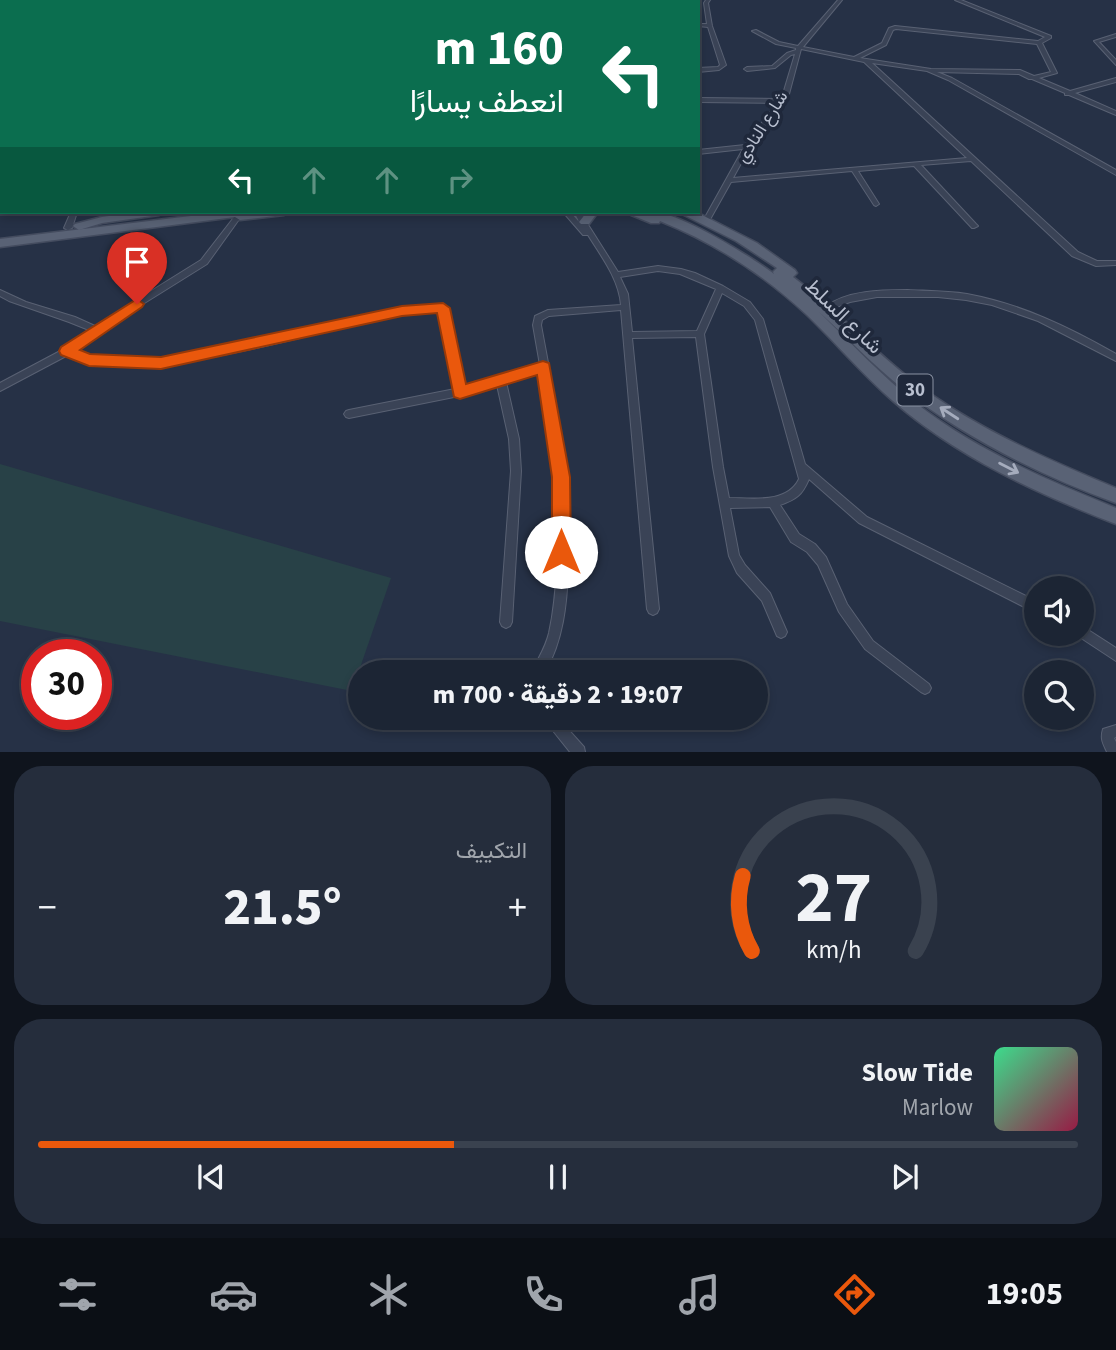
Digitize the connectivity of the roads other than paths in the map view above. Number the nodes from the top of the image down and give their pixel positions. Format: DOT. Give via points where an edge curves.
graph roads {
  1 [pos="840,0"];
  2 [pos="957,0"];
  3 [pos="707,2"];
  4 [pos="700,25"];
  5 [pos="710,26"];
  6 [pos="754,32"];
  7 [pos="1116,35"];
  8 [pos="1039,43"];
  9 [pos="798,50"];
  10 [pos="855,58"];
  11 [pos="866,61"];
  12 [pos="1116,63"];
  13 [pos="747,69"];
  14 [pos="700,70"];
  15 [pos="928,70"];
  16 [pos="1031,78"];
  17 [pos="1116,80"];
  18 [pos="1067,94"];
  19 [pos="700,100"];
  20 [pos="782,101"];
  21 [pos="1116,113"];
  22 [pos="747,147"];
  23 [pos="700,152"];
  24 [pos="973,159"];
  25 [pos="917,166"];
  26 [pos="855,171"];
  27 [pos="1116,173"];
  28 [pos="730,180"];
  29 [pos="876,204"];
  30 [pos="74,214"];
  31 [pos="136,214"];
  32 [pos="175,214"];
  33 [pos="244,214"];
  34 [pos="568,214"];
  35 [pos="635,214"];
  36 [pos="661,214"];
  37 [pos="588,217"];
  38 [pos="681,217"];
  39 [pos="706,220"];
  40 [pos="974,226"];
  41 [pos="74,227"];
  42 [pos="0,237"];
  43 [pos="0,243"];
  44 [pos="597,245"];
  45 [pos="1116,262"];
  46 [pos="617,275"];
  47 [pos="720,288"];
  48 [pos="0,293"];
  49 [pos="626,307"];
  50 [pos="831,311"];
  51 [pos="94,330"];
  52 [pos="700,334"];
  53 [pos="627,335"];
  54 [pos="843,343"];
  55 [pos="67,351"];
  56 [pos="1116,358"];
  57 [pos="543,367"];
  58 [pos="501,381"];
  59 [pos="0,387"];
  60 [pos="460,392"];
  61 [pos="349,414"];
  62 [pos="803,467"];
  63 [pos="1116,496"];
  64 [pos="772,501"];
  65 [pos="725,503"];
  66 [pos="1116,516"];
  67 [pos="1024,601"];
  68 [pos="653,609"];
  69 [pos="506,622"];
  70 [pos="781,632"];
  71 [pos="1094,640"];
  72 [pos="1116,655"];
  73 [pos="545,660"];
  74 [pos="925,688"];
  75 [pos="561,730"];
  76 [pos="1116,731"];
  77 [pos="579,751"];
  78 [pos="1114,751"];
  1 -- 9 [label="street, شارع النادي"];
  2 -- 8 [label="street" via="1049,36"];
  3 -- 5 [label="street"];
  4 -- 5 [label="street"];
  5 -- 14 [label="street" via="723,65"];
  6 -- 9 [label="street"];
  7 -- 12 [label="street" via="1096,41"];
  8 -- 10 [label="street" via="895,27 884,44"];
  8 -- 16 [label="street" via="1054,73"];
  9 -- 10 [label="street"];
  9 -- 13 [label="street" via="773,67"];
  9 -- 20 [label="street, شارع النادي"];
  10 -- 11 [label="street"];
  11 -- 15 [label="street"];
  11 -- 24 [label="street"];
  15 -- 16 [label="street" via="1011,70"];
  15 -- 27 [label="street"];
  16 -- 18 [label="street"];
  17 -- 18 [label="street"];
  18 -- 21 [label="street"];
  19 -- 20 [label="street"];
  20 -- 22 [label="street, شارع النادي"];
  22 -- 23 [label="street"];
  22 -- 28 [label="street, شارع النادي"];
  24 -- 25 [label="street"];
  24 -- 45 [label="street" via="1080,258 1096,264"];
  25 -- 26 [label="street"];
  25 -- 40 [label="street"];
  26 -- 28 [label="street"];
  26 -- 29 [label="street"];
  28 -- 39 [label="street, شارع النادي"];
  30 -- 41 [label="street"];
  31 -- 41 [label="main road"];
  32 -- 41 [label="main road"];
  33 -- 43 [label="main road" via="159,228"];
  33 -- 51 [label="street" via="204,262"];
  34 -- 44 [label="street"];
  35 -- 54 [label="main road" via="727,257"];
  36 -- 38 [label="main road, شارع السلط / 30"];
  37 -- 44 [label="street"];
  38 -- 39 [label="main road"];
  38 -- 50 [label="main road, شارع السلط / 30" via="764,262"];
  38 -- 54 [label="main road, شارع السلط / 30" via="761,271"];
  39 -- 50 [label="main road" via="785,267"];
  41 -- 42 [label="main road"];
  44 -- 46 [label="street"];
  46 -- 47 [label="street" via="670,267"];
  46 -- 49 [label="street"];
  47 -- 52 [label="street"];
  47 -- 62 [label="street" via="747,304 759,320"];
  48 -- 51 [label="street"];
  49 -- 53 [label="street"];
  49 -- 57 [label="street" via="542,315 537,325"];
  50 -- 56 [label="street" via="863,293 962,295 1038,317"];
  63 -- 50 [label="main road, شارع السلط / 30, one-way" via="1035,461 956,418 896,375"];
  51 -- 55 [label="street"];
  52 -- 53 [label="street"];
  52 -- 65 [label="street"];
  53 -- 68 [label="street"];
  54 -- 66 [label="main road, شارع السلط / 30, one-way" via="901,400 950,435 1022,475"];
  55 -- 59 [label="street"];
  55 -- 60 [label="street" via="89,360 161,363 402,311 440,307 446,316"];
  57 -- 58 [label="street"];
  57 -- 73 [label="street" via="561,477 562,577 552,648"];
  58 -- 60 [label="street"];
  58 -- 69 [label="street" via="516,471"];
  60 -- 61 [label="street"];
  62 -- 64 [label="street" via="802,487 796,494"];
  62 -- 67 [label="street" via="863,520"];
  64 -- 65 [label="street"];
  64 -- 74 [label="street" via="796,538 822,561 843,608 869,645"];
  65 -- 70 [label="street" via="734,556 766,597"];
  71 -- 72 [label="street"];
  75 -- 77 [label="street"];
  76 -- 78 [label="street" via="1107,738"];
}
